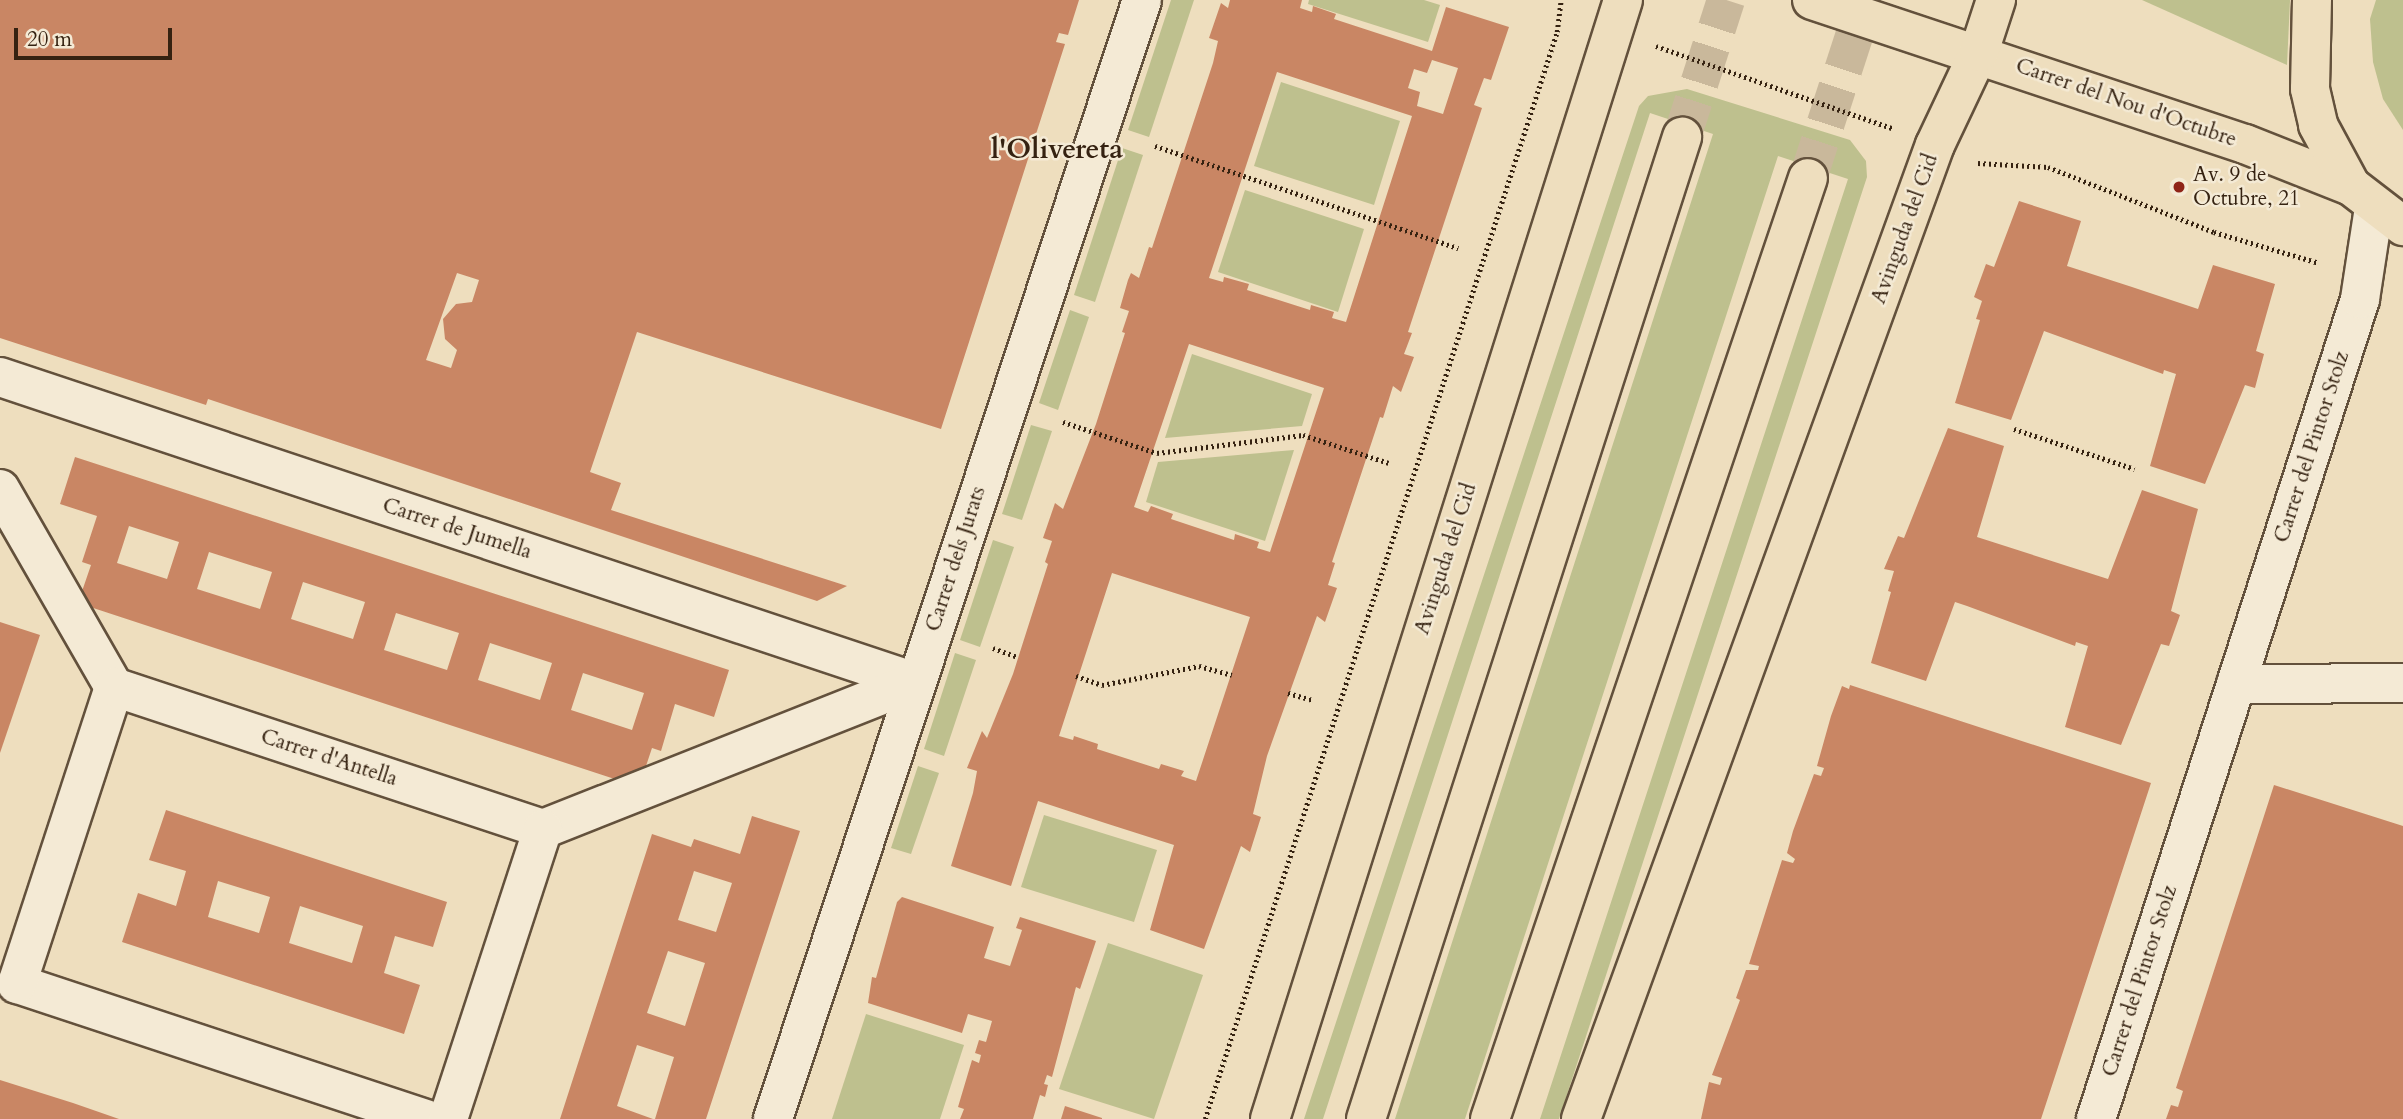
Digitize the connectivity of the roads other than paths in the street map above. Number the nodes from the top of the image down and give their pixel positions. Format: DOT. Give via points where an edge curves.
graph roads {
  1 [pos="1142,0"];
  2 [pos="1623,0"];
  3 [pos="1812,0"];
  4 [pos="1996,0"];
  5 [pos="2312,0"];
  6 [pos="1979,52"];
  7 [pos="1682,136"];
  8 [pos="1808,177"];
  9 [pos="2376,207"];
  10 [pos="0,377"];
  11 [pos="0,489"];
  12 [pos="915,682"];
  13 [pos="2403,682"];
  14 [pos="2236,684"];
  15 [pos="114,687"];
  16 [pos="543,830"];
  17 [pos="8,989"];
  18 [pos="426,1119"];
  19 [pos="448,1119"];
  20 [pos="773,1119"];
  21 [pos="1270,1119"];
  22 [pos="1366,1119"];
  23 [pos="1490,1119"];
  24 [pos="1580,1119"];
  25 [pos="2096,1119"];
  1 -- 12 [label="street, Carrer dels Jurats"];
  2 -- 21 [label="main road, Avinguda del Cid"];
  3 -- 6 [label="main road"];
  4 -- 6 [label="main road, Avinguda del Cid"];
  5 -- 9 [label="main road" via="2310,89 2318,125"];
  6 -- 9 [label="main road, Carrer del Nou d'Octubre" via="2245,144"];
  6 -- 24 [label="main road, Avinguda del Cid" via="1935,145"];
  7 -- 22 [label="main road"];
  8 -- 23 [label="main road"];
  9 -- 14 [label="street, Carrer del Pintor Stolz" via="2366,277"];
  10 -- 12 [label="street, Carrer de Jumella"];
  11 -- 15 [label="street"];
  12 -- 16 [label="street"];
  12 -- 20 [label="street, Carrer dels Jurats"];
  13 -- 14 [label="street"];
  14 -- 25 [label="street, Carrer del Pintor Stolz"];
  15 -- 16 [label="street, Carrer d'Antella"];
  15 -- 17 [label="street"];
  16 -- 19 [label="street"];
  17 -- 18 [label="street"];
}
